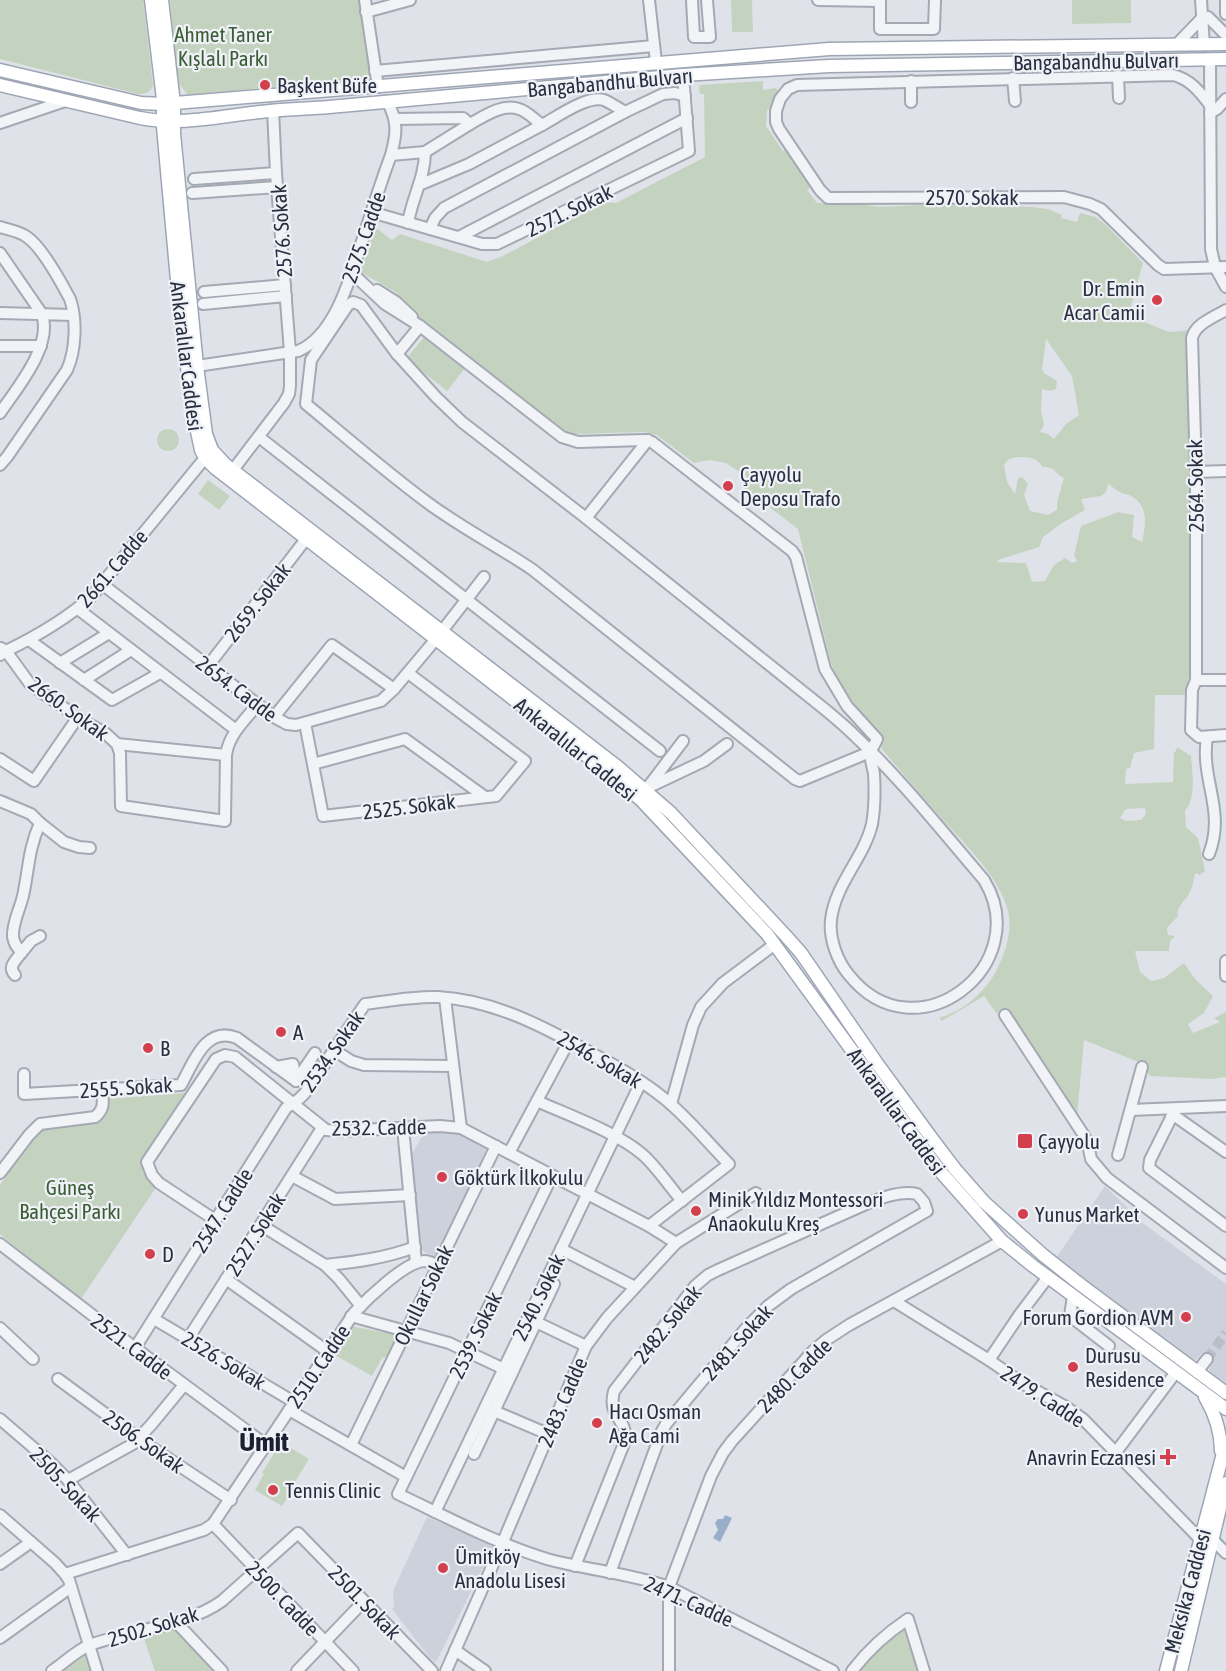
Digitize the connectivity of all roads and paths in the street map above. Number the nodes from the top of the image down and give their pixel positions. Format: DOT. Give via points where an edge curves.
graph roads {
  1 [pos="151,0"];
  2 [pos="162,0"];
  3 [pos="365,0"];
  4 [pos="410,0"];
  5 [pos="649,0"];
  6 [pos="692,0"];
  7 [pos="707,0"];
  8 [pos="818,0"];
  9 [pos="935,0"];
  10 [pos="1226,0"];
  11 [pos="1200,1"];
  12 [pos="366,12"];
  13 [pos="1226,14"];
  14 [pos="1205,18"];
  15 [pos="1226,35"];
  16 [pos="1226,44"];
  17 [pos="1176,45"];
  18 [pos="1207,45"];
  19 [pos="654,46"];
  20 [pos="1207,59"];
  21 [pos="1226,59"];
  22 [pos="656,62"];
  23 [pos="0,70"];
  24 [pos="375,71"];
  25 [pos="683,75"];
  26 [pos="1118,76"];
  27 [pos="1013,78"];
  28 [pos="911,81"];
  29 [pos="0,85"];
  30 [pos="378,87"];
  31 [pos="685,96"];
  32 [pos="1119,98"];
  33 [pos="1226,99"];
  34 [pos="65,101"];
  35 [pos="387,101"];
  36 [pos="1015,101"];
  37 [pos="911,102"];
  38 [pos="168,104"];
  39 [pos="1210,109"];
  40 [pos="273,110"];
  41 [pos="625,112"];
  42 [pos="687,118"];
  43 [pos="395,119"];
  44 [pos="168,121"];
  45 [pos="0,123"];
  46 [pos="470,124"];
  47 [pos="542,125"];
  48 [pos="425,152"];
  49 [pos="391,154"];
  50 [pos="276,173"];
  51 [pos="195,179"];
  52 [pos="419,185"];
  53 [pos="278,187"];
  54 [pos="192,193"];
  55 [pos="371,212"];
  56 [pos="408,223"];
  57 [pos="430,229"];
  58 [pos="4,230"];
  59 [pos="459,237"];
  60 [pos="2,261"];
  61 [pos="1221,267"];
  62 [pos="351,272"];
  63 [pos="1226,287"];
  64 [pos="285,291"];
  65 [pos="204,292"];
  66 [pos="203,304"];
  67 [pos="1226,310"];
  68 [pos="0,313"];
  69 [pos="42,314"];
  70 [pos="73,315"];
  71 [pos="420,326"];
  72 [pos="0,346"];
  73 [pos="40,346"];
  74 [pos="290,352"];
  75 [pos="397,354"];
  76 [pos="197,366"];
  77 [pos="0,413"];
  78 [pos="259,437"];
  79 [pos="648,440"];
  80 [pos="208,454"];
  81 [pos="0,465"];
  82 [pos="233,470"];
  83 [pos="1226,471"];
  84 [pos="1196,472"];
  85 [pos="586,518"];
  86 [pos="306,539"];
  87 [pos="484,577"];
  88 [pos="102,584"];
  89 [pos="466,599"];
  90 [pos="78,609"];
  91 [pos="109,633"];
  92 [pos="439,635"];
  93 [pos="29,640"];
  94 [pos="131,650"];
  95 [pos="2,651"];
  96 [pos="60,663"];
  97 [pos="208,666"];
  98 [pos="160,673"];
  99 [pos="408,673"];
  100 [pos="84,680"];
  101 [pos="1196,680"];
  102 [pos="1226,680"];
  103 [pos="394,689"];
  104 [pos="258,704"];
  105 [pos="78,717"];
  106 [pos="274,717"];
  107 [pos="305,723"];
  108 [pos="236,730"];
  109 [pos="1226,735"];
  110 [pos="1207,737"];
  111 [pos="683,741"];
  112 [pos="117,744"];
  113 [pos="727,744"];
  114 [pos="660,751"];
  115 [pos="870,752"];
  116 [pos="226,755"];
  117 [pos="0,759"];
  118 [pos="313,764"];
  119 [pos="645,789"];
  120 [pos="491,796"];
  121 [pos="0,801"];
  122 [pos="40,823"];
  123 [pos="90,849"];
  124 [pos="1209,854"];
  125 [pos="40,936"];
  126 [pos="786,936"];
  127 [pos="775,944"];
  128 [pos="22,952"];
  129 [pos="1226,961"];
  130 [pos="15,975"];
  131 [pos="1226,976"];
  132 [pos="445,998"];
  133 [pos="1005,1015"];
  134 [pos="569,1041"];
  135 [pos="333,1050"];
  136 [pos="315,1053"];
  137 [pos="453,1066"];
  138 [pos="1142,1067"];
  139 [pos="24,1074"];
  140 [pos="641,1082"];
  141 [pos="102,1090"];
  142 [pos="537,1101"];
  143 [pos="292,1103"];
  144 [pos="671,1104"];
  145 [pos="1226,1106"];
  146 [pos="1131,1110"];
  147 [pos="1171,1111"];
  148 [pos="322,1128"];
  149 [pos="403,1128"];
  150 [pos="461,1128"];
  151 [pos="615,1137"];
  152 [pos="933,1140"];
  153 [pos="495,1146"];
  154 [pos="923,1148"];
  155 [pos="1226,1152"];
  156 [pos="509,1153"];
  157 [pos="1118,1155"];
  158 [pos="0,1173"];
  159 [pos="292,1176"];
  160 [pos="552,1176"];
  161 [pos="587,1194"];
  162 [pos="756,1194"];
  163 [pos="410,1196"];
  164 [pos="682,1201"];
  165 [pos="927,1211"];
  166 [pos="215,1220"];
  167 [pos="261,1225"];
  168 [pos="649,1226"];
  169 [pos="1226,1226"];
  170 [pos="1016,1232"];
  171 [pos="1002,1241"];
  172 [pos="676,1243"];
  173 [pos="0,1244"];
  174 [pos="415,1246"];
  175 [pos="561,1249"];
  176 [pos="417,1263"];
  177 [pos="325,1265"];
  178 [pos="438,1266"];
  179 [pos="1226,1268"];
  180 [pos="1048,1277"];
  181 [pos="226,1280"];
  182 [pos="554,1284"];
  183 [pos="636,1287"];
  184 [pos="1073,1296"];
  185 [pos="894,1300"];
  186 [pos="361,1306"];
  187 [pos="351,1316"];
  188 [pos="154,1319"];
  189 [pos="536,1322"];
  190 [pos="0,1328"];
  191 [pos="406,1331"];
  192 [pos="188,1339"];
  193 [pos="521,1342"];
  194 [pos="586,1346"];
  195 [pos="1109,1346"];
  196 [pos="135,1348"];
  197 [pos="327,1351"];
  198 [pos="467,1351"];
  199 [pos="33,1359"];
  200 [pos="1207,1359"];
  201 [pos="989,1360"];
  202 [pos="504,1369"];
  203 [pos="1176,1372"];
  204 [pos="1197,1372"];
  205 [pos="58,1379"];
  206 [pos="1190,1383"];
  207 [pos="184,1385"];
  208 [pos="1203,1393"];
  209 [pos="1226,1393"];
  210 [pos="291,1406"];
  211 [pos="1226,1409"];
  212 [pos="494,1411"];
  213 [pos="0,1419"];
  214 [pos="548,1434"];
  215 [pos="139,1439"];
  216 [pos="1226,1442"];
  217 [pos="266,1445"];
  218 [pos="351,1445"];
  219 [pos="1116,1452"];
  220 [pos="474,1454"];
  221 [pos="1221,1463"];
  222 [pos="406,1477"];
  223 [pos="68,1480"];
  224 [pos="1226,1483"];
  225 [pos="231,1500"];
  226 [pos="435,1512"];
  227 [pos="0,1515"];
  228 [pos="213,1524"];
  229 [pos="298,1533"];
  230 [pos="1206,1539"];
  231 [pos="31,1542"];
  232 [pos="502,1544"];
  233 [pos="1226,1553"];
  234 [pos="127,1555"];
  235 [pos="0,1564"];
  236 [pos="575,1566"];
  237 [pos="257,1570"];
  238 [pos="610,1573"];
  239 [pos="65,1574"];
  240 [pos="71,1587"];
  241 [pos="669,1587"];
  242 [pos="364,1601"];
  243 [pos="176,1621"];
  244 [pos="0,1638"];
  245 [pos="325,1642"];
  246 [pos="88,1645"];
  247 [pos="455,1650"];
  248 [pos="52,1671"];
  249 [pos="96,1671"];
  250 [pos="222,1671"];
  251 [pos="297,1671"];
  252 [pos="353,1671"];
  253 [pos="432,1671"];
  254 [pos="446,1671"];
  255 [pos="485,1671"];
  256 [pos="669,1671"];
  257 [pos="833,1671"];
  258 [pos="852,1671"];
  259 [pos="924,1671"];
  260 [pos="1166,1671"];
  261 [pos="1181,1671"];
  1 -- 38 [label="main road, Ankaralılar Caddesi"];
  2 -- 38 [label="main road, Ankaralılar Caddesi"];
  3 -- 12 [label="street"];
  4 -- 12 [label="street"];
  5 -- 19 [label="street"];
  6 -- 7 [label="street" via="694,38 710,37"];
  8 -- 9 [label="street" via="880,1 880,29 934,29"];
  10 -- 13 [label="street"];
  11 -- 14 [label="street"];
  12 -- 24 [label="street"];
  14 -- 15 [label="street"];
  14 -- 17 [label="street"];
  14 -- 18 [label="street"];
  16 -- 18 [label="main road, Bangabandhu Bulvarı"];
  17 -- 18 [label="main road, Bangabandhu Bulvarı"];
  17 -- 22 [label="main road, Bangabandhu Bulvarı" via="837,49"];
  18 -- 20 [label="main road"];
  19 -- 22 [label="street"];
  19 -- 24 [label="street"];
  20 -- 21 [label="main road, Bangabandhu Bulvarı"];
  20 -- 25 [label="main road, Bangabandhu Bulvarı" via="829,66"];
  20 -- 39 [label="street"];
  22 -- 30 [label="main road, Bangabandhu Bulvarı"];
  23 -- 38 [label="main road, Bangabandhu Bulvarı" via="141,103"];
  24 -- 30 [label="street"];
  25 -- 31 [label="street, 2571. Sokak"];
  25 -- 35 [label="main road, Bangabandhu Bulvarı"];
  26 -- 27 [label="street"];
  26 -- 32 [label="street"];
  26 -- 39 [label="street" via="1180,76 1197,89"];
  27 -- 28 [label="street"];
  27 -- 36 [label="street"];
  28 -- 37 [label="street"];
  28 -- 61 [label="street, 2570. Sokak" via="797,84 786,91 778,104 777,124 828,198 1064,197 1101,209 1164,269"];
  29 -- 34 [label="main road, Bangabandhu Bulvarı"];
  30 -- 35 [label="main road"];
  30 -- 38 [label="main road, Bangabandhu Bulvarı"];
  31 -- 41 [label="street" via="663,94"];
  31 -- 42 [label="street, 2571. Sokak"];
  33 -- 39 [label="street" via="1217,109"];
  34 -- 44 [label="main road, Bangabandhu Bulvarı" via="150,121"];
  34 -- 45 [label="street"];
  35 -- 40 [label="main road, Bangabandhu Bulvarı"];
  35 -- 43 [label="street, 2575. Cadde"];
  38 -- 44 [label="main road, Ankaralılar Caddesi"];
  39 -- 61 [label="street" via="1211,245"];
  40 -- 44 [label="main road, Bangabandhu Bulvarı"];
  40 -- 50 [label="street, 2576. Sokak"];
  41 -- 47 [label="street" via="595,99"];
  41 -- 57 [label="street" via="444,207"];
  42 -- 59 [label="street"];
  42 -- 59 [label="street, 2571. Sokak" via="689,151 498,244"];
  43 -- 46 [label="street" via="463,118"];
  43 -- 49 [label="street, 2575. Cadde"];
  44 -- 76 [label="main road, Ankaralılar Caddesi"];
  44 -- 80 [label="main road, Ankaralılar Caddesi" via="178,291 192,408 198,442"];
  46 -- 47 [label="street" via="496,111 513,108"];
  46 -- 48 [label="street"];
  47 -- 52 [label="street" via="469,164"];
  48 -- 49 [label="street"];
  48 -- 52 [label="street"];
  49 -- 55 [label="street, 2575. Cadde"];
  50 -- 51 [label="street"];
  50 -- 53 [label="street, 2576. Sokak"];
  52 -- 56 [label="street"];
  53 -- 54 [label="street"];
  53 -- 64 [label="street, 2576. Sokak"];
  55 -- 56 [label="street, 2571. Sokak"];
  55 -- 62 [label="street, 2575. Cadde"];
  56 -- 57 [label="street, 2571. Sokak"];
  57 -- 59 [label="street, 2571. Sokak"];
  58 -- 70 [label="street" via="27,237 40,250 70,299"];
  60 -- 69 [label="street"];
  61 -- 63 [label="street"];
  62 -- 71 [label="street" via="396,302"];
  62 -- 74 [label="street, 2575. Cadde" via="324,330 306,348"];
  64 -- 65 [label="street"];
  64 -- 66 [label="street"];
  64 -- 74 [label="street, 2576. Sokak"];
  67 -- 84 [label="street, 2564. Sokak" via="1198,327 1193,335"];
  68 -- 69 [label="street"];
  69 -- 70 [label="street"];
  69 -- 73 [label="street"];
  70 -- 81 [label="street" via="67,370"];
  71 -- 75 [label="street"];
  71 -- 79 [label="street" via="561,437 578,442"];
  72 -- 73 [label="street"];
  73 -- 77 [label="street"];
  74 -- 76 [label="street, 2575. Cadde"];
  74 -- 78 [label="street, 2576. Sokak" via="288,396"];
  75 -- 85 [label="street" via="462,422"];
  75 -- 115 [label="street" via="362,305 351,303 311,360 306,405 428,503 533,570 795,779 800,781"];
  76 -- 80 [label="main road, Ankaralılar Caddesi"];
  78 -- 82 [label="street, 2576. Sokak"];
  78 -- 89 [label="street"];
  79 -- 85 [label="street"];
  79 -- 115 [label="street" via="792,550 825,669 847,706 877,739"];
  80 -- 82 [label="main road, Ankaralılar Caddesi"];
  80 -- 86 [label="main road, Ankaralılar Caddesi" via="215,468"];
  80 -- 88 [label="street, 2661. Cadde"];
  82 -- 92 [label="main road, Ankaralılar Caddesi"];
  83 -- 84 [label="street"];
  84 -- 101 [label="street, 2564. Sokak"];
  85 -- 115 [label="street" via="822,707"];
  86 -- 92 [label="main road, Ankaralılar Caddesi"];
  86 -- 97 [label="street, 2659. Sokak"];
  87 -- 89 [label="street, 2654. Cadde"];
  88 -- 90 [label="street, 2661. Cadde"];
  88 -- 97 [label="street, 2654. Cadde"];
  89 -- 92 [label="street, 2654. Cadde"];
  89 -- 114 [label="street"];
  90 -- 91 [label="street"];
  90 -- 93 [label="street, 2661. Cadde"];
  91 -- 94 [label="street"];
  91 -- 96 [label="street"];
  92 -- 99 [label="street, 2654. Cadde"];
  92 -- 119 [label="main road, Ankaralılar Caddesi"];
  92 -- 127 [label="main road, Ankaralılar Caddesi" via="634,795"];
  93 -- 95 [label="street, 2661. Cadde"];
  93 -- 96 [label="street"];
  94 -- 98 [label="street"];
  94 -- 100 [label="street"];
  95 -- 105 [label="street, 2660. Sokak" via="27,681"];
  96 -- 100 [label="street"];
  97 -- 104 [label="street, 2654. Cadde"];
  98 -- 100 [label="street" via="112,700"];
  98 -- 108 [label="street"];
  99 -- 103 [label="street, 2654. Cadde"];
  99 -- 120 [label="street" via="525,761"];
  101 -- 102 [label="street"];
  101 -- 110 [label="street, 2564. Sokak" via="1191,730 1199,737"];
  103 -- 106 [label="street" via="332,645"];
  103 -- 107 [label="street, 2654. Cadde" via="377,703"];
  104 -- 106 [label="street, 2654. Cadde"];
  104 -- 108 [label="street"];
  105 -- 112 [label="street, 2660. Sokak"];
  105 -- 117 [label="street" via="34,781"];
  106 -- 107 [label="street, 2654. Cadde" via="292,725"];
  107 -- 118 [label="street"];
  108 -- 116 [label="street"];
  109 -- 110 [label="street"];
  110 -- 124 [label="street" via="1206,764 1216,824"];
  111 -- 119 [label="street"];
  112 -- 116 [label="street"];
  112 -- 116 [label="street, 2660. Sokak" via="122,806 225,821"];
  113 -- 119 [label="street" via="704,761"];
  115 -- 115 [label="street" via="984,880 994,901 995,929 987,959 966,989 936,1005 902,1007 867,993 843,968 834,944 831,918 836,901 868,835 874,812"];
  118 -- 120 [label="street" via="405,739"];
  118 -- 120 [label="street, 2525. Sokak" via="323,816"];
  119 -- 126 [label="main road, Ankaralılar Caddesi"];
  121 -- 122 [label="street" via="28,812"];
  122 -- 123 [label="street" via="64,842"];
  122 -- 128 [label="street" via="29,854 13,933 14,943"];
  125 -- 128 [label="street"];
  126 -- 127 [label="main road"];
  126 -- 152 [label="main road, Ankaralılar Caddesi"];
  127 -- 144 [label="street" via="723,982 701,1007"];
  127 -- 154 [label="main road, Ankaralılar Caddesi"];
  128 -- 130 [label="street" via="11,967"];
  129 -- 131 [label="street"];
  132 -- 134 [label="street, 2546. Sokak" via="511,1013"];
  132 -- 135 [label="street, 2534. Sokak" via="365,1004"];
  132 -- 137 [label="street"];
  133 -- 179 [label="street" via="1083,1134 1094,1164 1111,1182"];
  134 -- 140 [label="street, 2546. Sokak"];
  134 -- 142 [label="street"];
  135 -- 137 [label="street" via="364,1065"];
  135 -- 143 [label="street, 2534. Sokak" via="305,1093"];
  136 -- 141 [label="street, 2555. Sokak" via="296,1081 237,1038 224,1035 205,1043 181,1085"];
  137 -- 150 [label="street"];
  138 -- 146 [label="street"];
  139 -- 141 [label="street, 2555. Sokak" via="24,1094"];
  140 -- 144 [label="street, 2546. Sokak"];
  140 -- 151 [label="street, 2540. Sokak"];
  141 -- 158 [label="street" via="103,1107 98,1115 40,1124"];
  142 -- 151 [label="street"];
  142 -- 156 [label="street"];
  143 -- 148 [label="street, 2532. Cadde"];
  143 -- 166 [label="street, 2547. Cadde"];
  143 -- 166 [label="street, 2532. Cadde" via="235,1057 225,1055 216,1059 147,1162 159,1183"];
  144 -- 164 [label="street, 2546. Sokak" via="729,1164"];
  145 -- 147 [label="street"];
  146 -- 147 [label="street"];
  146 -- 157 [label="street"];
  147 -- 155 [label="street"];
  147 -- 169 [label="street" via="1149,1168"];
  148 -- 149 [label="street, 2532. Cadde"];
  148 -- 159 [label="street, 2527. Sokak"];
  149 -- 150 [label="street, 2532. Cadde"];
  149 -- 163 [label="street"];
  150 -- 153 [label="street"];
  151 -- 161 [label="street, 2540. Sokak"];
  151 -- 164 [label="street" via="645,1158"];
  152 -- 154 [label="main road"];
  152 -- 170 [label="main road, Ankaralılar Caddesi" via="969,1186"];
  153 -- 156 [label="street"];
  153 -- 178 [label="street, Okullar Sokak"];
  154 -- 171 [label="main road, Ankaralılar Caddesi"];
  156 -- 160 [label="street"];
  159 -- 163 [label="street" via="335,1199"];
  159 -- 167 [label="street, 2527. Sokak"];
  160 -- 161 [label="street"];
  160 -- 198 [label="street, 2539. Sokak"];
  161 -- 168 [label="street"];
  161 -- 175 [label="street, 2540. Sokak"];
  162 -- 172 [label="street, 2483. Cadde"];
  163 -- 174 [label="street"];
  164 -- 168 [label="street"];
  165 -- 236 [label="street, 2482. Sokak" via="917,1194 884,1198 718,1270 699,1282 614,1391 612,1406 624,1426 625,1440"];
  165 -- 238 [label="street, 2481. Sokak" via="791,1289 748,1326 666,1424"];
  166 -- 188 [label="street, 2547. Cadde"];
  167 -- 177 [label="street"];
  167 -- 181 [label="street, 2527. Sokak"];
  168 -- 172 [label="street"];
  170 -- 171 [label="main road"];
  170 -- 204 [label="main road, Ankaralılar Caddesi"];
  171 -- 180 [label="main road, Ankaralılar Caddesi"];
  171 -- 185 [label="street, 2480. Cadde"];
  172 -- 183 [label="street, 2483. Cadde"];
  173 -- 196 [label="street, 2521. Cadde"];
  174 -- 176 [label="street"];
  174 -- 177 [label="street" via="384,1257"];
  175 -- 183 [label="street"];
  175 -- 193 [label="street, 2540. Sokak"];
  176 -- 178 [label="street" via="427,1261"];
  176 -- 186 [label="street, 2510. Cadde"];
  177 -- 186 [label="street"];
  178 -- 191 [label="street, Okullar Sokak"];
  180 -- 184 [label="main road, Ankaralılar Caddesi"];
  180 -- 201 [label="street"];
  181 -- 192 [label="street, 2527. Sokak"];
  181 -- 197 [label="street"];
  182 -- 189 [label="street"];
  183 -- 194 [label="street, 2483. Cadde"];
  184 -- 195 [label="street" via="1070,1316"];
  184 -- 203 [label="main road, Ankaralılar Caddesi"];
  185 -- 201 [label="street, 2479. Cadde"];
  185 -- 241 [label="street, 2480. Cadde" via="826,1340 732,1441 711,1476"];
  186 -- 187 [label="street, 2510. Cadde"];
  187 -- 191 [label="street"];
  187 -- 197 [label="street, 2510. Cadde"];
  188 -- 192 [label="street, 2526. Sokak"];
  188 -- 196 [label="street, 2547. Cadde"];
  189 -- 193 [label="street"];
  189 -- 194 [label="street"];
  190 -- 199 [label="street"];
  191 -- 198 [label="street"];
  191 -- 218 [label="street, Okullar Sokak"];
  192 -- 210 [label="street, 2526. Sokak"];
  193 -- 202 [label="street, 2540. Sokak"];
  193 -- 212 [label="street"];
  194 -- 214 [label="street, 2483. Cadde"];
  196 -- 207 [label="street, 2521. Cadde"];
  197 -- 210 [label="street, 2510. Cadde"];
  198 -- 202 [label="street"];
  198 -- 222 [label="street, 2539. Sokak"];
  200 -- 204 [label="street"];
  201 -- 219 [label="street, 2479. Cadde" via="1075,1413"];
  202 -- 226 [label="street, 2540. Sokak"];
  203 -- 206 [label="main road, Ankaralılar Caddesi"];
  203 -- 219 [label="street"];
  204 -- 206 [label="main road"];
  204 -- 209 [label="main road, Ankaralılar Caddesi"];
  205 -- 215 [label="street, 2506. Sokak"];
  206 -- 208 [label="main road, Ankaralılar Caddesi"];
  207 -- 215 [label="street"];
  207 -- 217 [label="street, 2521. Cadde"];
  208 -- 211 [label="main road, Ankaralılar Caddesi"];
  208 -- 221 [label="main road" via="1219,1428"];
  210 -- 217 [label="street, 2510. Cadde"];
  210 -- 218 [label="street, 2526. Sokak"];
  212 -- 214 [label="street"];
  212 -- 220 [label="street"];
  213 -- 223 [label="street, 2505. Sokak"];
  214 -- 232 [label="street, 2483. Cadde"];
  215 -- 223 [label="street"];
  215 -- 225 [label="street, 2506. Sokak"];
  216 -- 221 [label="main road, Meksika Caddesi"];
  217 -- 225 [label="street, 2510. Cadde"];
  218 -- 222 [label="street, 2526. Sokak"];
  219 -- 230 [label="street, 2479. Cadde"];
  221 -- 230 [label="main road, Meksika Caddesi"];
  222 -- 226 [label="street, 2539. Sokak" via="398,1494"];
  223 -- 234 [label="street, 2505. Sokak"];
  224 -- 230 [label="main road, Meksika Caddesi"];
  225 -- 228 [label="street, 2510. Cadde"];
  226 -- 232 [label="street"];
  227 -- 231 [label="street"];
  228 -- 234 [label="street, 2510. Cadde"];
  228 -- 237 [label="street, 2500. Cadde"];
  229 -- 237 [label="street, 2502. Sokak"];
  229 -- 242 [label="street, 2501. Sokak"];
  230 -- 233 [label="street, 2479. Cadde"];
  230 -- 260 [label="main road, Meksika Caddesi"];
  230 -- 261 [label="main road, Meksika Caddesi"];
  231 -- 235 [label="street"];
  231 -- 239 [label="street"];
  232 -- 236 [label="street, 2471. Cadde"];
  232 -- 247 [label="street, 2483. Cadde"];
  234 -- 239 [label="street, 2510. Cadde"];
  236 -- 238 [label="street, 2471. Cadde"];
  237 -- 243 [label="street, 2502. Sokak" via="216,1605"];
  237 -- 245 [label="street, 2500. Cadde"];
  238 -- 241 [label="street, 2471. Cadde"];
  239 -- 240 [label="street"];
  240 -- 244 [label="street"];
  240 -- 246 [label="street"];
  241 -- 256 [label="street"];
  241 -- 257 [label="street, 2471. Cadde"];
  242 -- 245 [label="street"];
  242 -- 253 [label="street, 2501. Sokak"];
  243 -- 246 [label="street, 2502. Sokak"];
  243 -- 250 [label="street"];
  245 -- 251 [label="street"];
  245 -- 252 [label="street, 2500. Cadde"];
  246 -- 248 [label="street"];
  246 -- 249 [label="street"];
  247 -- 254 [label="street, 2483. Cadde"];
  247 -- 255 [label="street"];
  258 -- 259 [label="street" via="871,1649 908,1619"];
}
